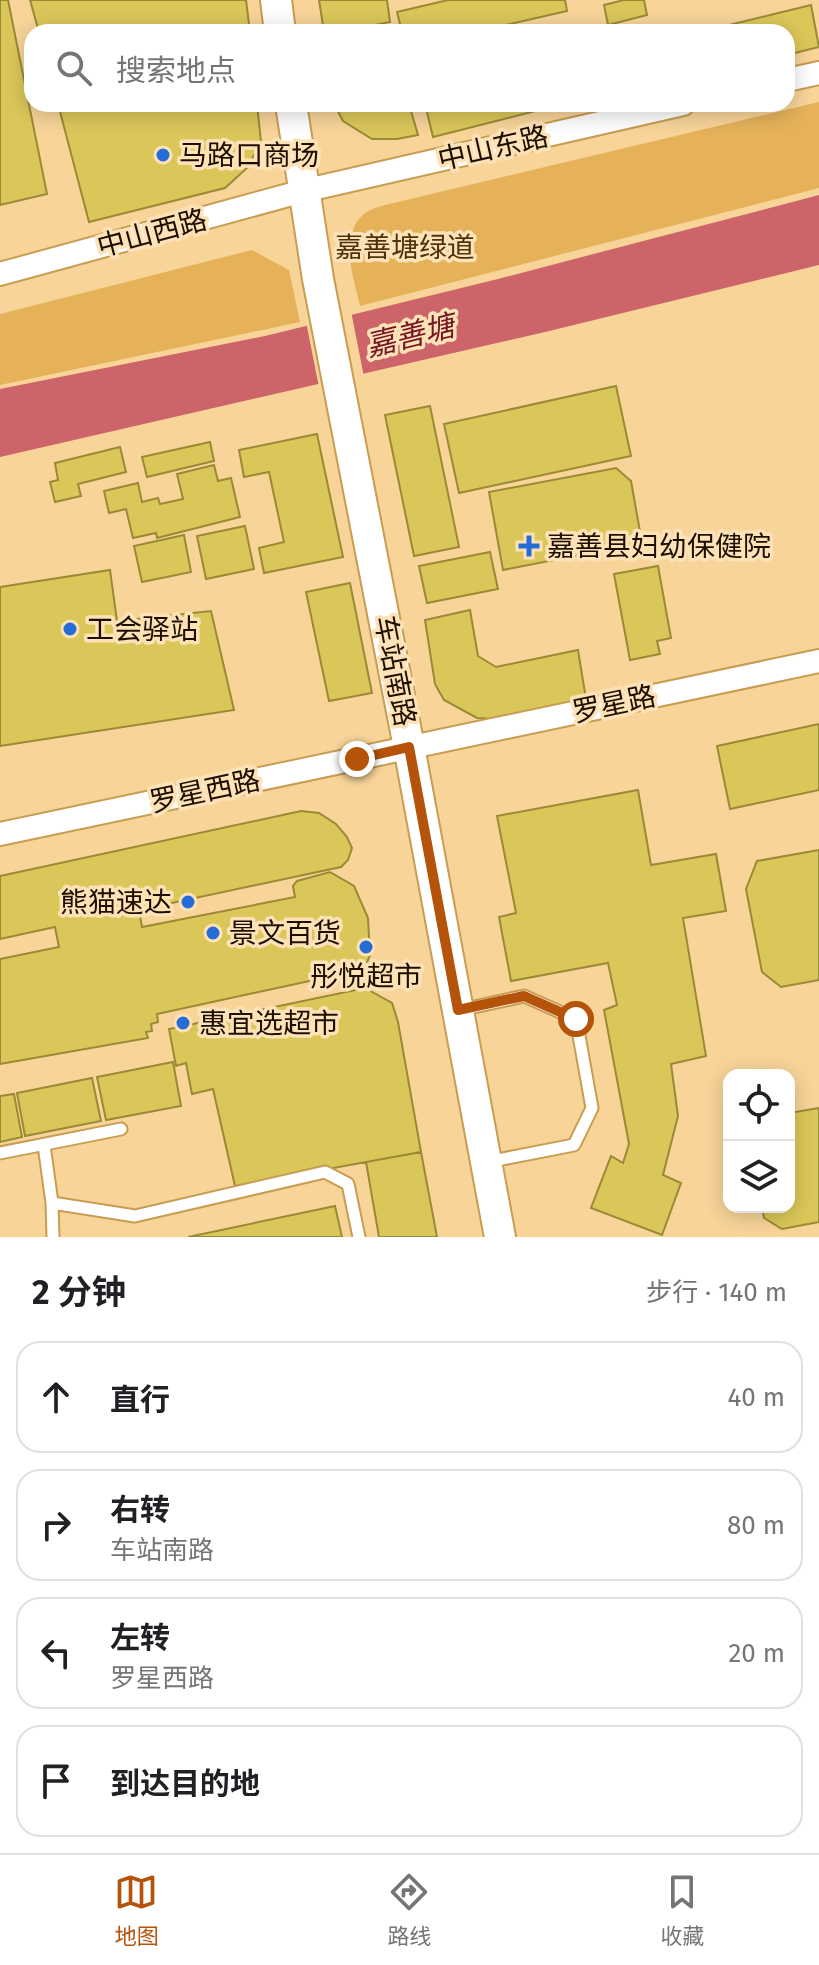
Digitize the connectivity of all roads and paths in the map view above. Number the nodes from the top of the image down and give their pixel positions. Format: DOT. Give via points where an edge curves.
graph roads {
  1 [pos="276,0"];
  2 [pos="279,24"];
  3 [pos="819,73"];
  4 [pos="795,78"];
  5 [pos="292,112"];
  6 [pos="648,112"];
  7 [pos="303,191"];
  8 [pos="0,274"];
  9 [pos="819,661"];
  10 [pos="409,747"];
  11 [pos="0,834"];
  12 [pos="458,1010"];
  13 [pos="121,1129"];
  14 [pos="44,1145"];
  15 [pos="0,1153"];
  16 [pos="486,1163"];
  17 [pos="52,1203"];
  18 [pos="53,1237"];
  19 [pos="359,1237"];
  20 [pos="500,1237"];
  1 -- 2 [label="street"];
  3 -- 4 [label="street"];
  5 -- 7 [label="street, 车站南路"];
  6 -- 7 [label="street, 中山东路"];
  7 -- 8 [label="street, 中山西路"];
  7 -- 10 [label="street, 车站南路"];
  9 -- 10 [label="street, 罗星路"];
  10 -- 11 [label="street, 罗星西路"];
  10 -- 12 [label="street, 车站南路"];
  12 -- 16 [label="street, 车站南路"];
  12 -- 16 [label="lane" via="524,996 576,1019 579,1034 592,1108 574,1145"];
  13 -- 14 [label="lane"];
  14 -- 15 [label="lane"];
  14 -- 17 [label="lane"];
  16 -- 20 [label="street, 车站南路"];
  17 -- 18 [label="lane"];
  17 -- 19 [label="lane" via="135,1216 325,1172 348,1184"];
}
